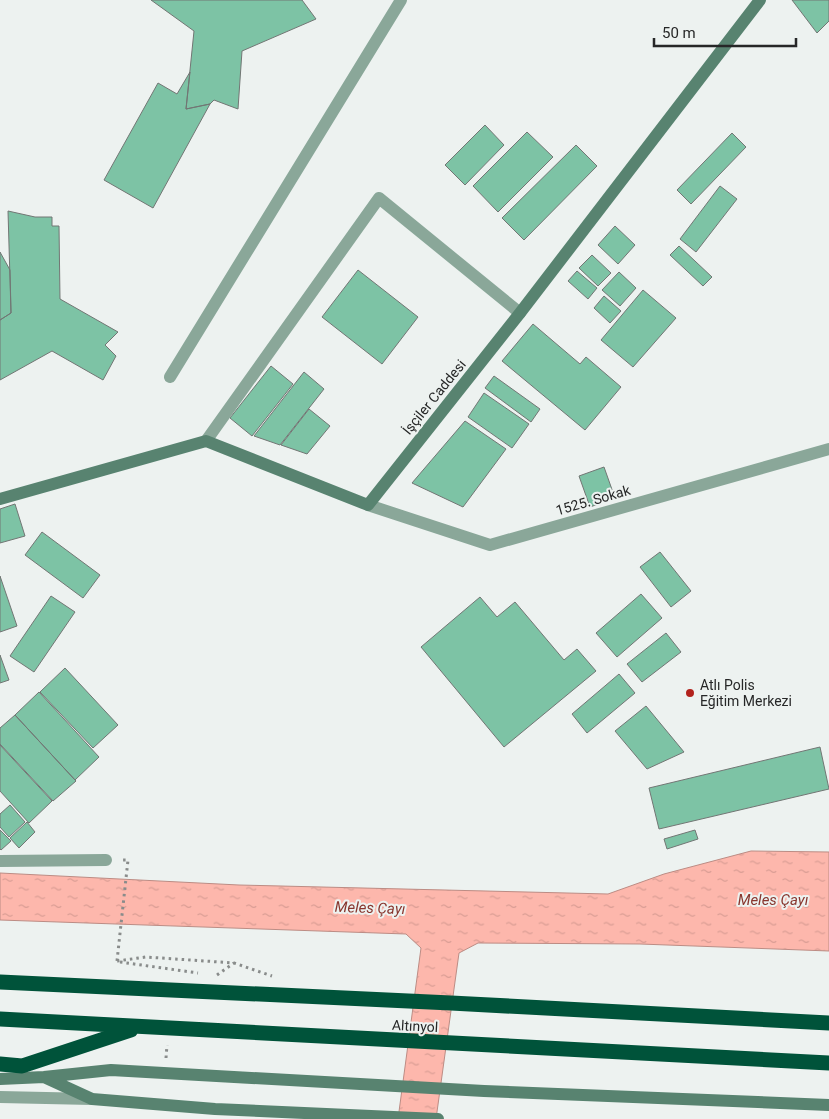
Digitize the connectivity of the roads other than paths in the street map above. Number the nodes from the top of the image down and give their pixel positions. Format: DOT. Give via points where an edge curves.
graph roads {
  1 [pos="400,0"];
  2 [pos="760,0"];
  3 [pos="520,313"];
  4 [pos="170,377"];
  5 [pos="206,442"];
  6 [pos="829,449"];
  7 [pos="0,499"];
  8 [pos="368,505"];
  9 [pos="106,860"];
  10 [pos="0,861"];
  11 [pos="0,982"];
  12 [pos="0,1020"];
  13 [pos="829,1023"];
  14 [pos="140,1027"];
  15 [pos="829,1063"];
  16 [pos="0,1064"];
  17 [pos="22,1066"];
  18 [pos="44,1077"];
  19 [pos="0,1079"];
  20 [pos="0,1097"];
  21 [pos="92,1100"];
  22 [pos="829,1105"];
  23 [pos="438,1119"];
  1 -- 4 [label="street"];
  2 -- 3 [label="main road, İşçiler Caddesi"];
  3 -- 5 [label="street" via="379,198"];
  3 -- 8 [label="main road, İşçiler Caddesi"];
  5 -- 7 [label="main road"];
  5 -- 8 [label="main road"];
  6 -- 8 [label="street, 1525. Sokak" via="490,545"];
  9 -- 10 [label="street"];
  11 -- 13 [label="highway, Altınyol"];
  12 -- 14 [label="highway, Altınyol"];
  14 -- 15 [label="highway, Altınyol"];
  14 -- 17 [label="highway"];
  16 -- 17 [label="highway"];
  17 -- 18 [label="main road"];
  18 -- 19 [label="main road"];
  18 -- 21 [label="main road"];
  18 -- 22 [label="main road" via="111,1070 484,1091"];
  20 -- 21 [label="street"];
  21 -- 23 [label="main road"];
}
